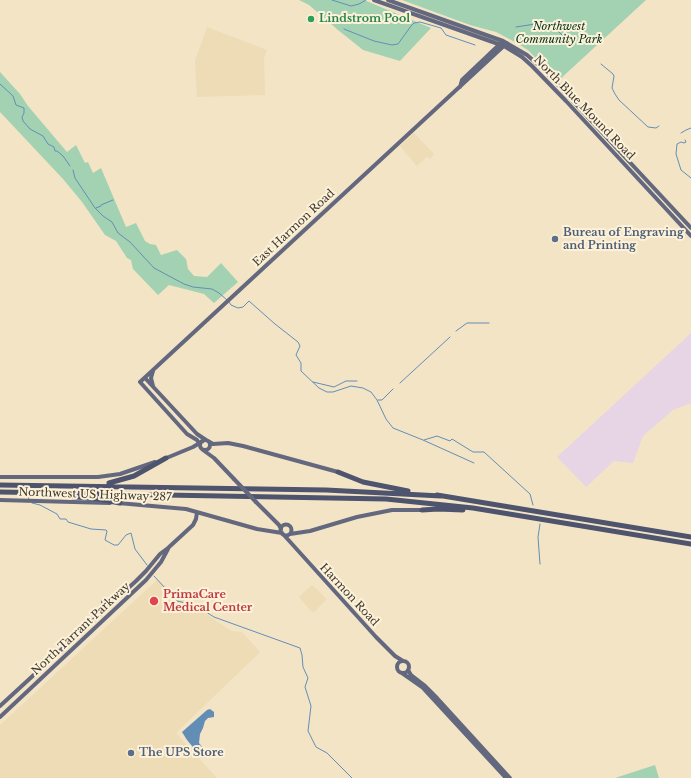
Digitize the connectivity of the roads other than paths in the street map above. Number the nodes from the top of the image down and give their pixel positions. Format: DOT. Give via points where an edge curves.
graph roads {
  1 [pos="374,0"];
  2 [pos="388,0"];
  3 [pos="479,35"];
  4 [pos="504,44"];
  5 [pos="691,228"];
  6 [pos="691,236"];
  7 [pos="155,368"];
  8 [pos="144,378"];
  9 [pos="154,388"];
  10 [pos="188,435"];
  11 [pos="204,441"];
  12 [pos="210,446"];
  13 [pos="193,447"];
  14 [pos="203,450"];
  15 [pos="166,458"];
  16 [pos="214,458"];
  17 [pos="338,472"];
  18 [pos="0,477"];
  19 [pos="0,485"];
  20 [pos="78,485"];
  21 [pos="0,492"];
  22 [pos="40,492"];
  23 [pos="441,496"];
  24 [pos="0,500"];
  25 [pos="120,503"];
  26 [pos="422,510"];
  27 [pos="197,512"];
  28 [pos="505,513"];
  29 [pos="275,521"];
  30 [pos="288,525"];
  31 [pos="292,529"];
  32 [pos="282,532"];
  33 [pos="300,534"];
  34 [pos="290,535"];
  35 [pos="691,537"];
  36 [pos="292,543"];
  37 [pos="691,544"];
  38 [pos="168,548"];
  39 [pos="116,600"];
  40 [pos="103,602"];
  41 [pos="395,656"];
  42 [pos="403,661"];
  43 [pos="397,664"];
  44 [pos="408,670"];
  45 [pos="402,673"];
  46 [pos="0,706"];
  47 [pos="0,717"];
  48 [pos="506,778"];
  49 [pos="510,778"];
  1 -- 3 [label="main road, North Blue Mound Road"];
  2 -- 3 [label="main road, North Blue Mound Road"];
  3 -- 4 [label="main road, North Blue Mound Road"];
  4 -- 5 [label="main road, North Blue Mound Road" via="527,55 542,68"];
  4 -- 6 [label="main road, North Blue Mound Road" via="532,66"];
  4 -- 7 [label="main road, East Harmon Road" via="462,80 460,88"];
  7 -- 8 [label="main road, East Harmon Road"];
  7 -- 9 [label="main road" via="151,377"];
  8 -- 9 [label="main road"];
  8 -- 10 [label="main road, East Harmon Road" via="140,382"];
  9 -- 11 [label="main road"];
  10 -- 11 [label="main road"];
  10 -- 13 [label="main road" via="196,443"];
  11 -- 12 [label="main road, Harmon Road"];
  11 -- 13 [label="main road, Northwest US Highway 287"];
  11 -- 14 [label="main road" via="200,446"];
  11 -- 17 [label="main road" via="243,446"];
  12 -- 14 [label="main road" via="208,450"];
  12 -- 16 [label="main road, Harmon Road"];
  13 -- 15 [label="main road, Northwest US Highway 287"];
  14 -- 16 [label="main road, Harmon Road"];
  15 -- 18 [label="main road, Northwest US Highway 287" via="106,476"];
  15 -- 20 [label="highway" via="123,480"];
  16 -- 29 [label="main road, Harmon Road, bridge"];
  17 -- 23 [label="highway" via="359,481"];
  19 -- 20 [label="highway"];
  20 -- 23 [label="highway" via="326,490"];
  21 -- 22 [label="highway"];
  22 -- 25 [label="highway"];
  22 -- 28 [label="highway" via="386,499"];
  23 -- 35 [label="highway"];
  24 -- 25 [label="main road, Northwest US Highway 287"];
  25 -- 27 [label="main road, Northwest US Highway 287"];
  26 -- 28 [label="highway"];
  26 -- 33 [label="main road" via="392,510"];
  27 -- 32 [label="main road, Northwest US Highway 287" via="257,529"];
  27 -- 38 [label="main road, North Tarrant Parkway" via="193,525"];
  28 -- 37 [label="highway"];
  29 -- 30 [label="main road, Harmon Road"];
  29 -- 32 [label="main road, Harmon Road"];
  30 -- 31 [label="main road"];
  30 -- 32 [label="main road" via="284,526"];
  31 -- 33 [label="main road"];
  31 -- 34 [label="main road"];
  32 -- 34 [label="main road" via="286,536"];
  32 -- 36 [label="main road, Harmon Road"];
  33 -- 34 [label="main road"];
  34 -- 36 [label="main road, Harmon Road"];
  36 -- 41 [label="main road, Harmon Road" via="336,595"];
  38 -- 39 [label="main road, North Tarrant Parkway"];
  38 -- 47 [label="main road, North Tarrant Parkway" via="146,580"];
  39 -- 40 [label="main road"];
  39 -- 46 [label="main road, North Tarrant Parkway"];
  41 -- 42 [label="main road, Harmon Road"];
  41 -- 43 [label="main road"];
  42 -- 43 [label="main road"];
  42 -- 44 [label="main road" via="407,663"];
  43 -- 45 [label="main road" via="397,669"];
  44 -- 45 [label="main road"];
  44 -- 49 [label="main road"];
  45 -- 48 [label="main road" via="422,687"];
}
